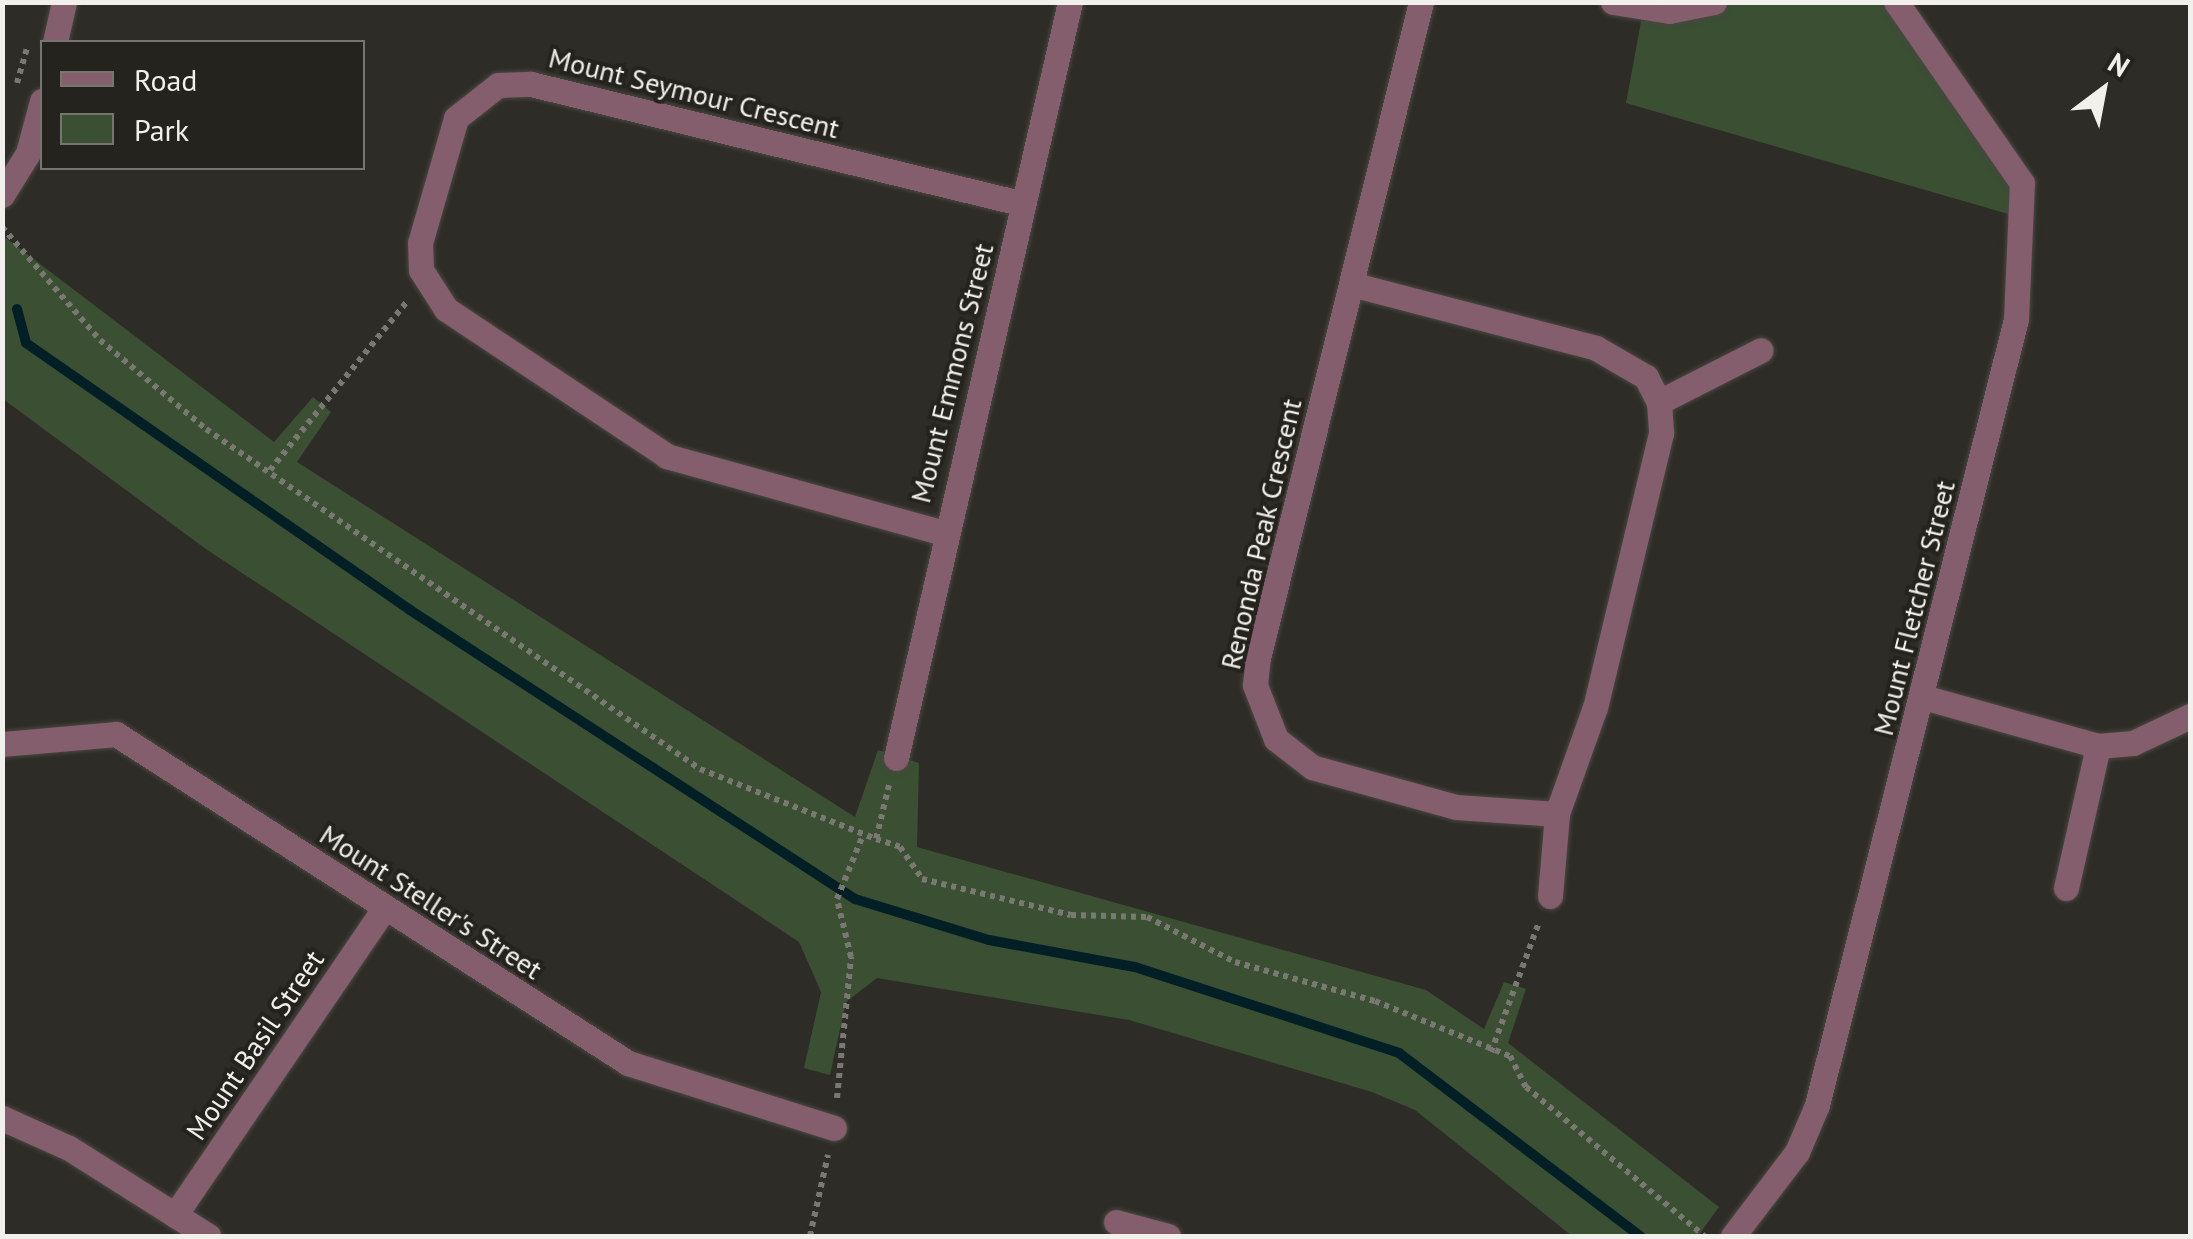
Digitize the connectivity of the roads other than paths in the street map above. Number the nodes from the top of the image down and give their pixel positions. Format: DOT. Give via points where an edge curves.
graph roads {
  1 [pos="64,2"];
  2 [pos="1070,2"];
  3 [pos="1421,2"];
  4 [pos="1612,2"];
  5 [pos="1714,2"];
  6 [pos="1896,2"];
  7 [pos="55,40"];
  8 [pos="40,108"];
  9 [pos="2,194"];
  10 [pos="1024,204"];
  11 [pos="1352,284"];
  12 [pos="1761,350"];
  13 [pos="1659,402"];
  14 [pos="944,532"];
  15 [pos="1923,697"];
  16 [pos="2190,716"];
  17 [pos="2,744"];
  18 [pos="2098,746"];
  19 [pos="896,758"];
  20 [pos="1557,814"];
  21 [pos="2066,888"];
  22 [pos="1550,896"];
  23 [pos="384,909"];
  24 [pos="2,1118"];
  25 [pos="834,1128"];
  26 [pos="175,1215"];
  27 [pos="1116,1222"];
  28 [pos="208,1236"];
  29 [pos="1168,1236"];
  30 [pos="1733,1236"];
  1 -- 7 [label="street"];
  2 -- 10 [label="street, Mount Emmons Street"];
  3 -- 11 [label="street, Renonda Peak Crescent"];
  4 -- 5 [label="street" via="1669,12"];
  6 -- 15 [label="street, Mount Fletcher Street" via="2004,150 2025,201 2016,319"];
  8 -- 9 [label="street" via="28,153"];
  10 -- 14 [label="street, Mount Emmons Street"];
  10 -- 14 [label="street, Mount Seymour Crescent" via="531,84 498,85 456,118 420,243 426,281 474,332 692,469"];
  11 -- 13 [label="street" via="1596,348 1646,378"];
  11 -- 20 [label="street, Renonda Peak Crescent" via="1258,658 1260,715 1312,767 1456,806"];
  12 -- 13 [label="street"];
  13 -- 20 [label="street" via="1661,433 1595,707"];
  14 -- 19 [label="street, Mount Emmons Street"];
  15 -- 18 [label="street"];
  15 -- 30 [label="street, Mount Fletcher Street" via="1817,1104 1797,1152"];
  16 -- 18 [label="street" via="2133,743"];
  17 -- 23 [label="street, Mount Steller's Street" via="116,734"];
  18 -- 21 [label="street"];
  20 -- 22 [label="street"];
  23 -- 25 [label="street, Mount Steller's Street" via="628,1063"];
  23 -- 26 [label="street, Mount Basil Street"];
  24 -- 26 [label="street"];
  26 -- 28 [label="street"];
  27 -- 29 [label="street"];
}
